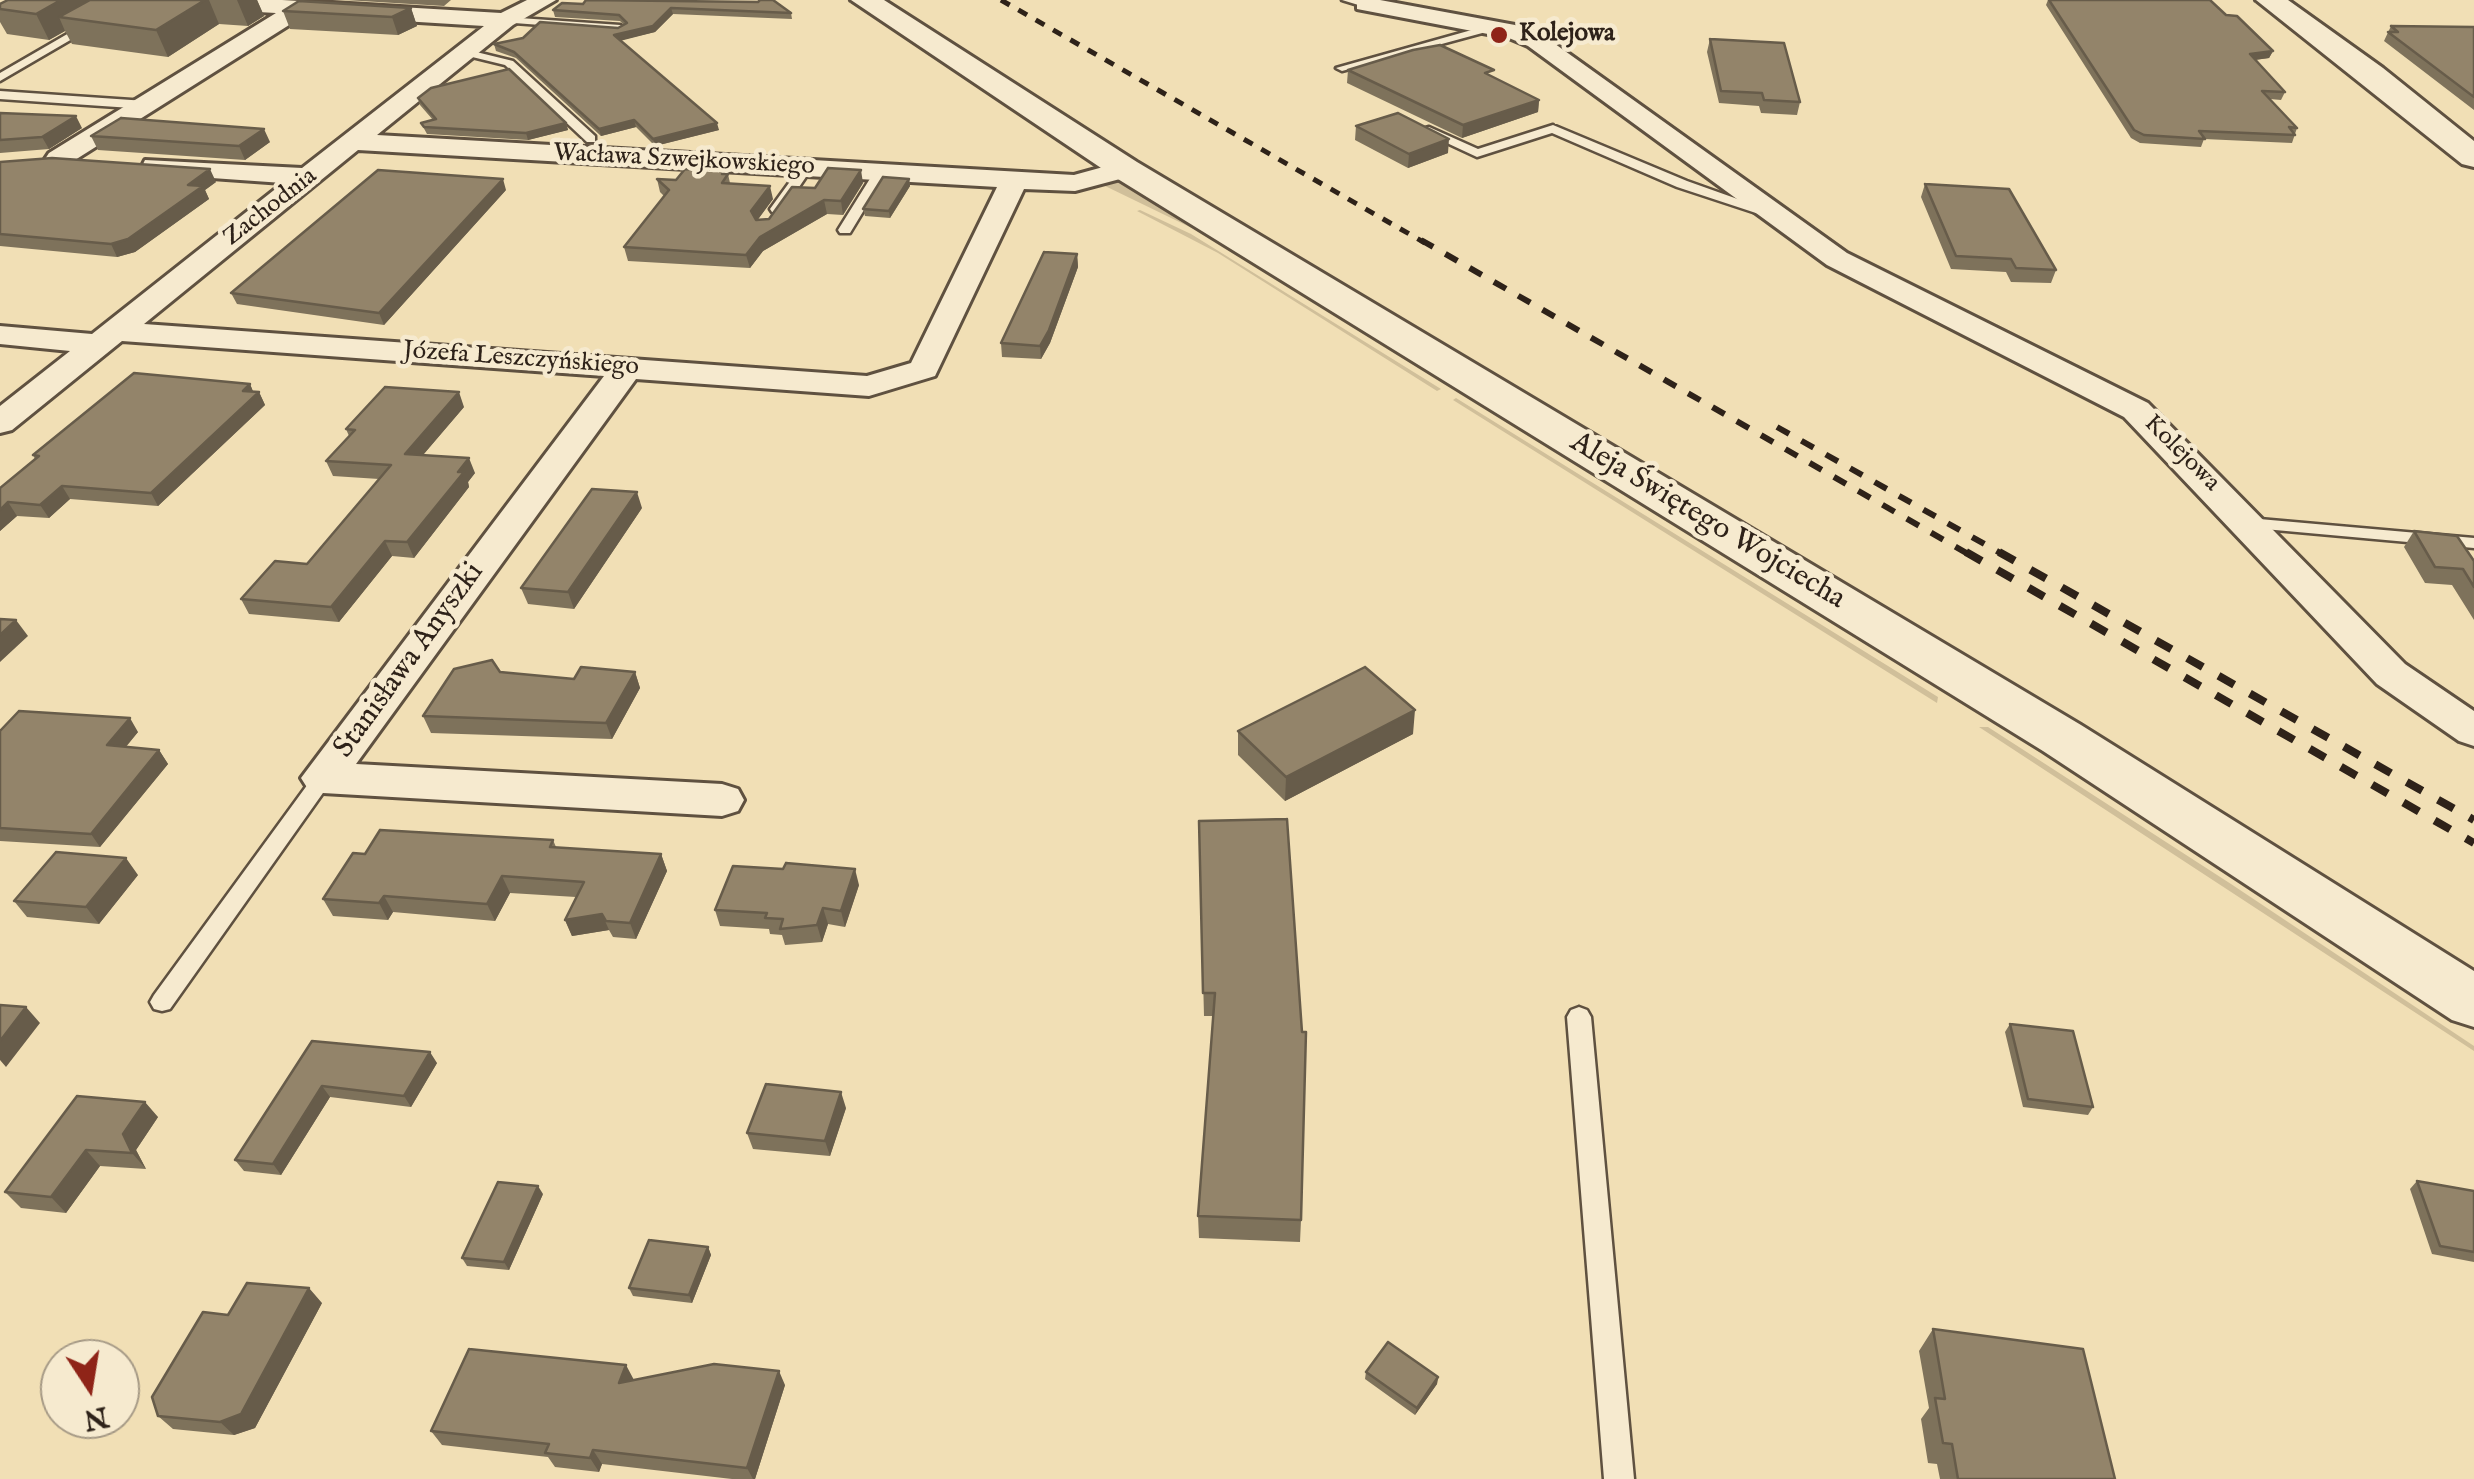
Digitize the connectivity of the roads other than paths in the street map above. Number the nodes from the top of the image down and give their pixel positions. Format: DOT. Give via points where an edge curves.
graph roads {
  1 [pos="134,0"];
  2 [pos="168,0"];
  3 [pos="545,0"];
  4 [pos="601,0"];
  5 [pos="865,0"];
  6 [pos="891,0"];
  7 [pos="2270,0"];
  8 [pos="660,2"];
  9 [pos="1356,2"];
  10 [pos="300,8"];
  11 [pos="505,20"];
  12 [pos="1493,27"];
  13 [pos="620,28"];
  14 [pos="938,45"];
  15 [pos="464,52"];
  16 [pos="1342,68"];
  17 [pos="0,78"];
  18 [pos="0,95"];
  19 [pos="146,105"];
  20 [pos="1410,123"];
  21 [pos="591,140"];
  22 [pos="355,142"];
  23 [pos="2474,158"];
  24 [pos="58,160"];
  25 [pos="98,162"];
  26 [pos="137,165"];
  27 [pos="28,166"];
  28 [pos="806,168"];
  29 [pos="1125,169"];
  30 [pos="881,172"];
  31 [pos="309,177"];
  32 [pos="1014,180"];
  33 [pos="1774,214"];
  34 [pos="764,227"];
  35 [pos="845,230"];
  36 [pos="0,336"];
  37 [pos="107,338"];
  38 [pos="627,368"];
  39 [pos="0,423"];
  40 [pos="2248,523"];
  41 [pos="2474,543"];
  42 [pos="2474,732"];
  43 [pos="323,778"];
  44 [pos="722,800"];
  45 [pos="162,1002"];
  46 [pos="2474,1002"];
  47 [pos="1580,1017"];
  48 [pos="1619,1479"];
  1 -- 17 [label="lane"];
  2 -- 10 [label="street"];
  3 -- 11 [label="street, Zachodnia"];
  4 -- 8 [label="lane"];
  5 -- 14 [label="street, Aleja Świętego Wojciecha"];
  6 -- 14 [label="street, Aleja Świętego Wojciecha"];
  7 -- 23 [label="street"];
  9 -- 12 [label="street, Kolejowa"];
  10 -- 11 [label="street"];
  10 -- 19 [label="street"];
  11 -- 13 [label="lane"];
  11 -- 15 [label="street, Zachodnia"];
  12 -- 16 [label="lane"];
  12 -- 33 [label="street, Kolejowa" via="1546,48"];
  14 -- 29 [label="street, Aleja Świętego Wojciecha"];
  15 -- 21 [label="lane" via="510,63"];
  15 -- 22 [label="street, Zachodnia"];
  18 -- 19 [label="lane"];
  19 -- 24 [label="street"];
  20 -- 33 [label="lane" via="1477,153 1553,129 1682,184"];
  22 -- 28 [label="street, Wacława Szwejkowskiego"];
  22 -- 31 [label="street, Zachodnia"];
  24 -- 25 [label="street"];
  24 -- 27 [label="street"];
  26 -- 31 [label="street"];
  28 -- 30 [label="street, Wacława Szwejkowskiego"];
  28 -- 34 [label="lane"];
  29 -- 32 [label="street, Wacława Szwejkowskiego" via="1074,182"];
  29 -- 46 [label="street, Aleja Świętego Wojciecha" via="2062,738"];
  30 -- 32 [label="street, Wacława Szwejkowskiego"];
  30 -- 35 [label="lane"];
  31 -- 37 [label="street, Zachodnia"];
  32 -- 38 [label="street, Józefa Leszczyńskiego" via="924,368 869,386"];
  33 -- 40 [label="street, Kolejowa" via="1837,259 2136,410"];
  36 -- 37 [label="street, Józefa Leszczyńskiego"];
  37 -- 38 [label="street, Józefa Leszczyńskiego"];
  37 -- 39 [label="street, Zachodnia"];
  38 -- 43 [label="street, Stanisława Anyszki"];
  40 -- 41 [label="lane"];
  40 -- 42 [label="street, Kolejowa" via="2391,674"];
  43 -- 44 [label="street, Stanisława Anyszki"];
  43 -- 45 [label="lane"];
  47 -- 48 [label="lane"];
}
